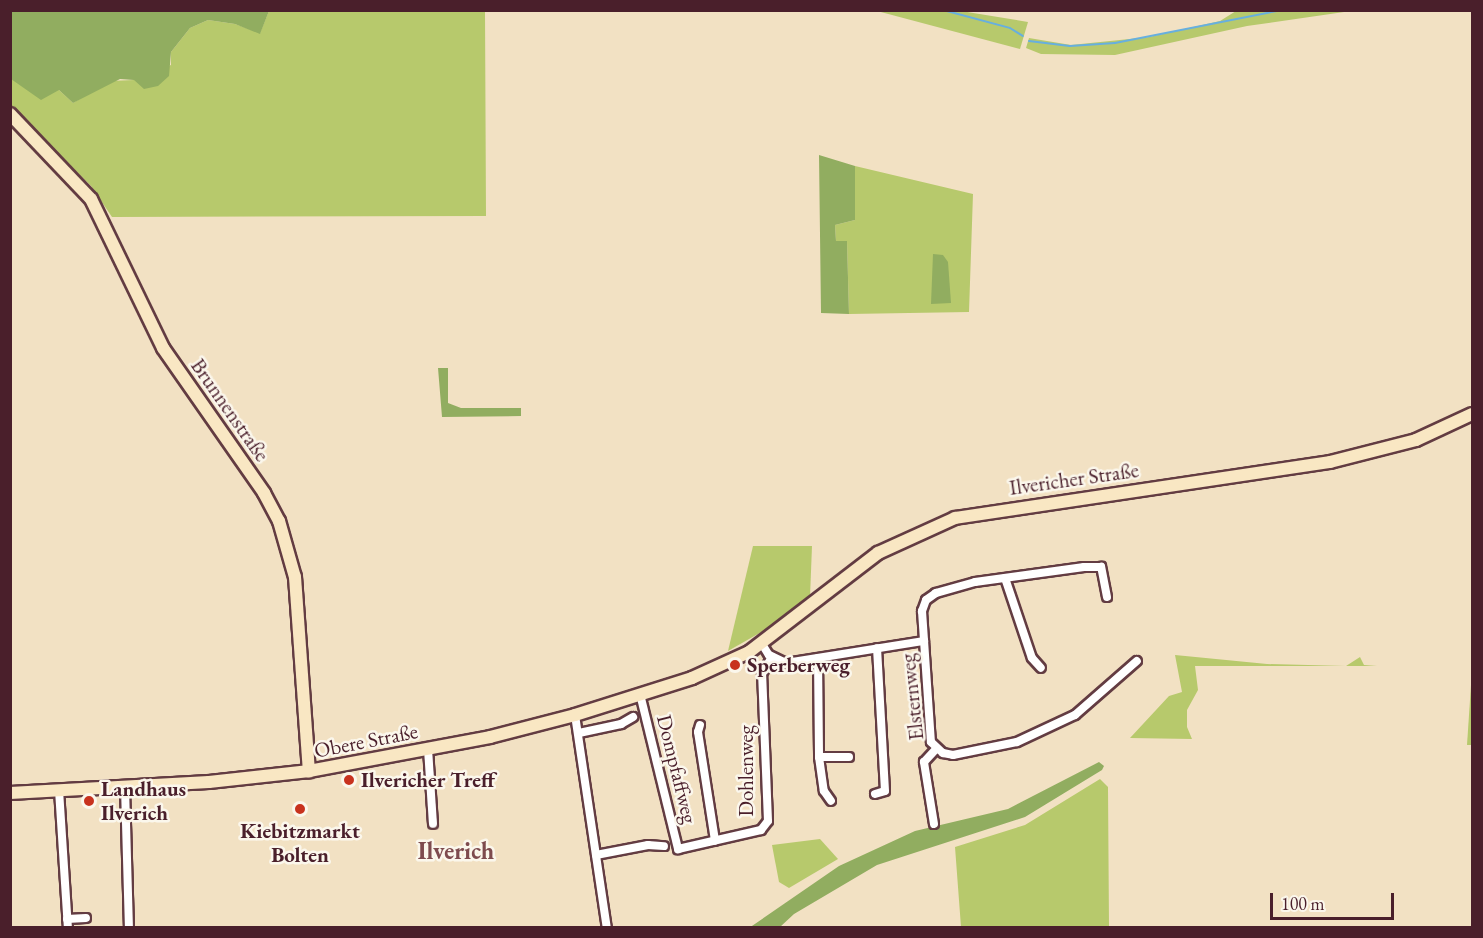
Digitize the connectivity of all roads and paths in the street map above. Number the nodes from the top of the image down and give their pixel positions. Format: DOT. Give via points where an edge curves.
graph roads {
  1 [pos="10,114"];
  2 [pos="1473,414"];
  3 [pos="1005,578"];
  4 [pos="1107,597"];
  5 [pos="924,641"];
  6 [pos="762,644"];
  7 [pos="876,648"];
  8 [pos="771,657"];
  9 [pos="818,658"];
  10 [pos="1137,661"];
  11 [pos="717,668"];
  12 [pos="1041,668"];
  13 [pos="640,694"];
  14 [pos="575,715"];
  15 [pos="633,717"];
  16 [pos="700,725"];
  17 [pos="579,733"];
  18 [pos="428,749"];
  19 [pos="936,749"];
  20 [pos="819,757"];
  21 [pos="849,757"];
  22 [pos="309,771"];
  23 [pos="124,787"];
  24 [pos="60,790"];
  25 [pos="10,793"];
  26 [pos="875,794"];
  27 [pos="831,801"];
  28 [pos="934,824"];
  29 [pos="433,825"];
  30 [pos="715,841"];
  31 [pos="664,846"];
  32 [pos="596,855"];
  33 [pos="86,918"];
  34 [pos="68,923"];
  35 [pos="129,927"];
  36 [pos="607,927"];
  1 -- 22 [label="street, Brunnenstraße" via="91,199 163,348 264,493 279,521 295,577"];
  2 -- 6 [label="street, Ilvericher Straße" via="1416,440 1330,462 955,518 878,554"];
  3 -- 4 [label="street" via="1101,567"];
  3 -- 5 [label="street" via="950,588 926,600 922,611"];
  3 -- 12 [label="street" via="1032,658"];
  5 -- 7 [label="street"];
  5 -- 19 [label="street, Elsternweg" via="929,733"];
  6 -- 8 [label="street"];
  6 -- 11 [label="street, Ilvericher Straße"];
  7 -- 9 [label="street"];
  7 -- 26 [label="street" via="885,791"];
  8 -- 9 [label="street" via="786,663"];
  8 -- 30 [label="street, Dohlenweg" via="762,674 768,821 761,830"];
  9 -- 20 [label="street"];
  10 -- 19 [label="street, Elsternweg" via="1095,701 1038,734 979,752 953,755"];
  11 -- 13 [label="street, Obere Straße"];
  13 -- 14 [label="street, Obere Straße"];
  13 -- 30 [label="street, Dompfaffweg" via="678,849"];
  14 -- 17 [label="street"];
  14 -- 18 [label="street, Obere Straße"];
  15 -- 17 [label="street" via="621,724"];
  16 -- 30 [label="street, Dohlenweg"];
  17 -- 32 [label="street"];
  18 -- 22 [label="street, Obere Straße"];
  18 -- 29 [label="street"];
  19 -- 28 [label="street, Elsternweg" via="924,762"];
  20 -- 21 [label="street"];
  20 -- 27 [label="street" via="824,791"];
  22 -- 23 [label="street, Obere Straße"];
  23 -- 24 [label="street, Obere Straße"];
  23 -- 35 [label="street"];
  24 -- 25 [label="street, Obere Straße"];
  24 -- 34 [label="street"];
  31 -- 32 [label="street" via="648,845"];
  32 -- 36 [label="street"];
  33 -- 34 [label="street"];
}
